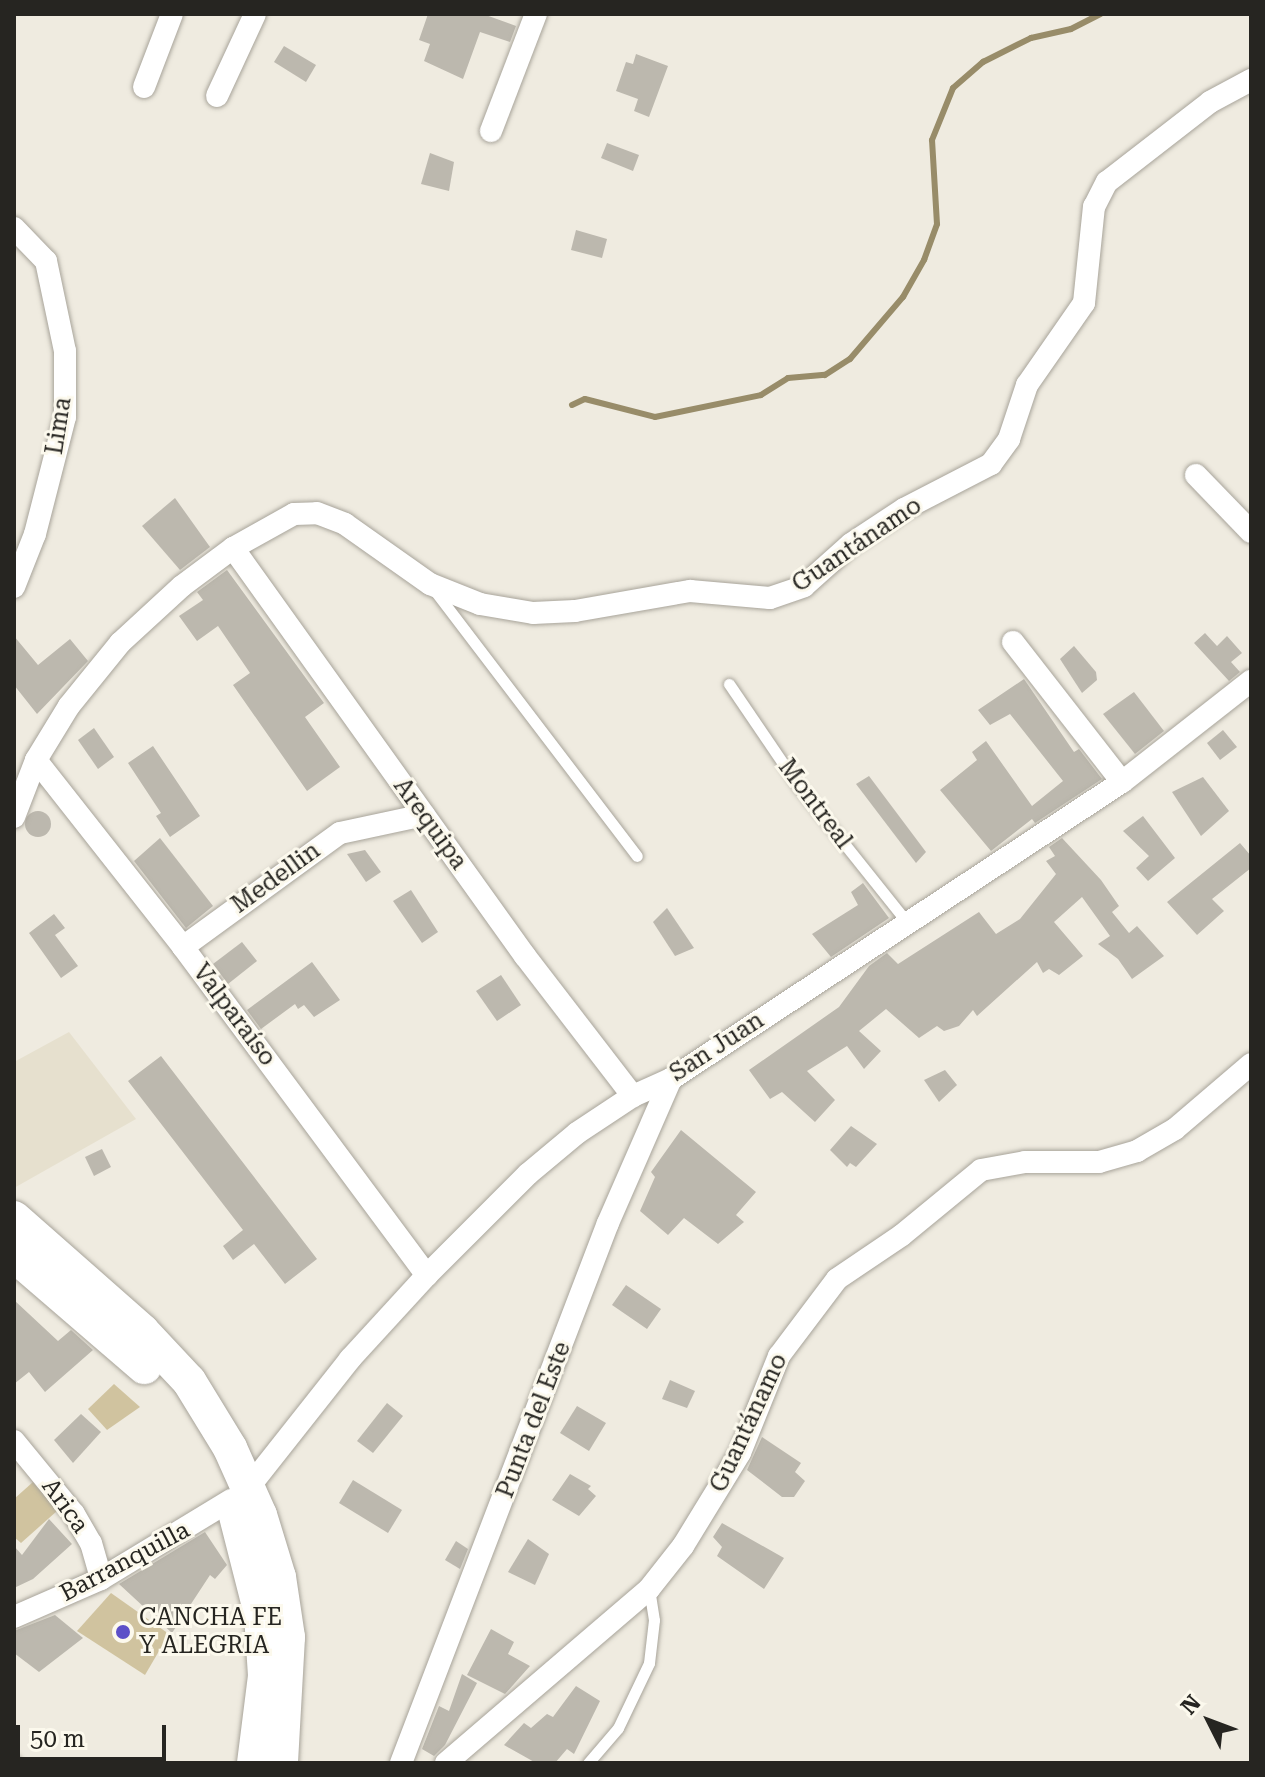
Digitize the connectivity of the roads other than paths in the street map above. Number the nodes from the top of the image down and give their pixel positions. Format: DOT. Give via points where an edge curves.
graph roads {
  1 [pos="172,14"];
  2 [pos="255,14"];
  3 [pos="536,14"];
  4 [pos="1251,80"];
  5 [pos="144,87"];
  6 [pos="217,96"];
  7 [pos="491,131"];
  8 [pos="14,228"];
  9 [pos="1196,475"];
  10 [pos="1251,532"];
  11 [pos="233,548"];
  12 [pos="430,584"];
  13 [pos="14,587"];
  14 [pos="1013,642"];
  15 [pos="1251,681"];
  16 [pos="729,684"];
  17 [pos="36,760"];
  18 [pos="1122,782"];
  19 [pos="424,815"];
  20 [pos="14,817"];
  21 [pos="637,856"];
  22 [pos="906,921"];
  23 [pos="183,947"];
  24 [pos="1251,1064"];
  25 [pos="671,1079"];
  26 [pos="633,1096"];
  27 [pos="14,1218"];
  28 [pos="14,1255"];
  29 [pos="427,1275"];
  30 [pos="14,1441"];
  31 [pos="240,1494"];
  32 [pos="101,1579"];
  33 [pos="648,1589"];
  34 [pos="14,1617"];
  35 [pos="254,1763"];
  36 [pos="281,1763"];
  37 [pos="401,1763"];
  38 [pos="446,1763"];
  39 [pos="588,1763"];
  1 -- 5 [label="street"];
  2 -- 6 [label="street"];
  3 -- 7 [label="street"];
  4 -- 12 [label="street, Guantánamo" via="1199,110 1107,182 1094,207 1084,303 1027,385 1009,439 991,464 904,509 851,544 804,586 770,598 690,591 533,613 480,604"];
  8 -- 13 [label="street, Lima" via="46,261 65,351 65,417 35,534"];
  9 -- 10 [label="street"];
  11 -- 12 [label="street, Guantánamo" via="294,514 317,513 345,524"];
  11 -- 17 [label="street, Guantánamo" via="120,643 69,706"];
  11 -- 19 [label="street, Arequipa"];
  12 -- 21 [label="lane"];
  14 -- 18 [label="street"];
  15 -- 18 [label="street, San Juan"];
  16 -- 22 [label="lane, Montreal" via="799,787"];
  17 -- 20 [label="street, Guantánamo"];
  17 -- 23 [label="street, Valparaíso"];
  18 -- 22 [label="street, San Juan"];
  19 -- 23 [label="street, Medellin" via="340,833"];
  19 -- 26 [label="street, Arequipa"];
  22 -- 25 [label="street, San Juan"];
  23 -- 29 [label="street, Valparaíso"];
  24 -- 33 [label="street, Guantánamo" via="1175,1129 1137,1151 1099,1162 1025,1162 981,1170 902,1235 837,1279 779,1356 740,1453 683,1546"];
  25 -- 26 [label="street, San Juan"];
  25 -- 37 [label="street, Punta del Este" via="608,1223"];
  26 -- 29 [label="street, San Juan" via="528,1174"];
  27 -- 31 [label="main road" via="142,1331 189,1381"];
  28 -- 31 [label="main road" via="127,1347 168,1393"];
  29 -- 31 [label="street, San Juan" via="350,1359"];
  30 -- 32 [label="street, Arica" via="74,1514 91,1543"];
  31 -- 32 [label="street, Barranquilla"];
  31 -- 35 [label="main road" via="261,1614 265,1676"];
  31 -- 36 [label="main road" via="279,1577 288,1637"];
  32 -- 34 [label="street, Barranquilla"];
  33 -- 38 [label="street, Guantánamo"];
  33 -- 39 [label="lane" via="654,1620 649,1663 618,1728"];
}
